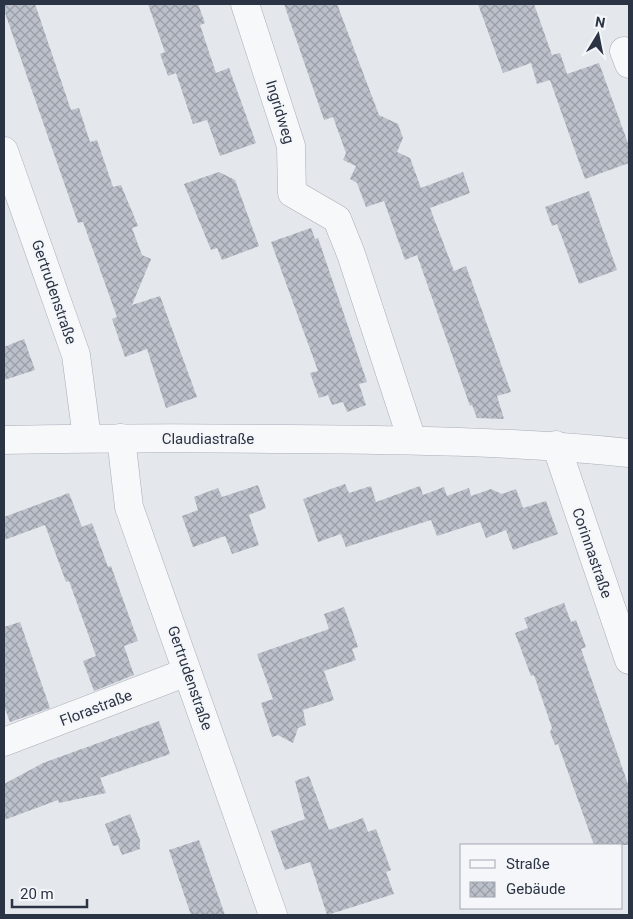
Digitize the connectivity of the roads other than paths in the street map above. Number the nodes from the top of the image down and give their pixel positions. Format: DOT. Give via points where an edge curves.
graph roads {
  1 [pos="245,4"];
  2 [pos="4,151"];
  3 [pos="87,438"];
  4 [pos="121,438"];
  5 [pos="4,440"];
  6 [pos="412,440"];
  7 [pos="556,445"];
  8 [pos="629,453"];
  9 [pos="629,660"];
  10 [pos="187,672"];
  11 [pos="4,742"];
  12 [pos="273,915"];
  1 -- 6 [label="street, Ingridweg" via="292,146 292,193 337,219 352,254"];
  2 -- 3 [label="street, Gertrudenstraße" via="76,355"];
  3 -- 4 [label="street, Claudiastraße"];
  3 -- 5 [label="street, Claudiastraße"];
  4 -- 6 [label="street, Claudiastraße"];
  4 -- 10 [label="street, Gertrudenstraße" via="129,507"];
  6 -- 7 [label="street, Claudiastraße"];
  7 -- 8 [label="street, Claudiastraße"];
  7 -- 9 [label="street, Corinnastraße"];
  10 -- 11 [label="street, Florastraße"];
  10 -- 12 [label="street, Gertrudenstraße"];
}
